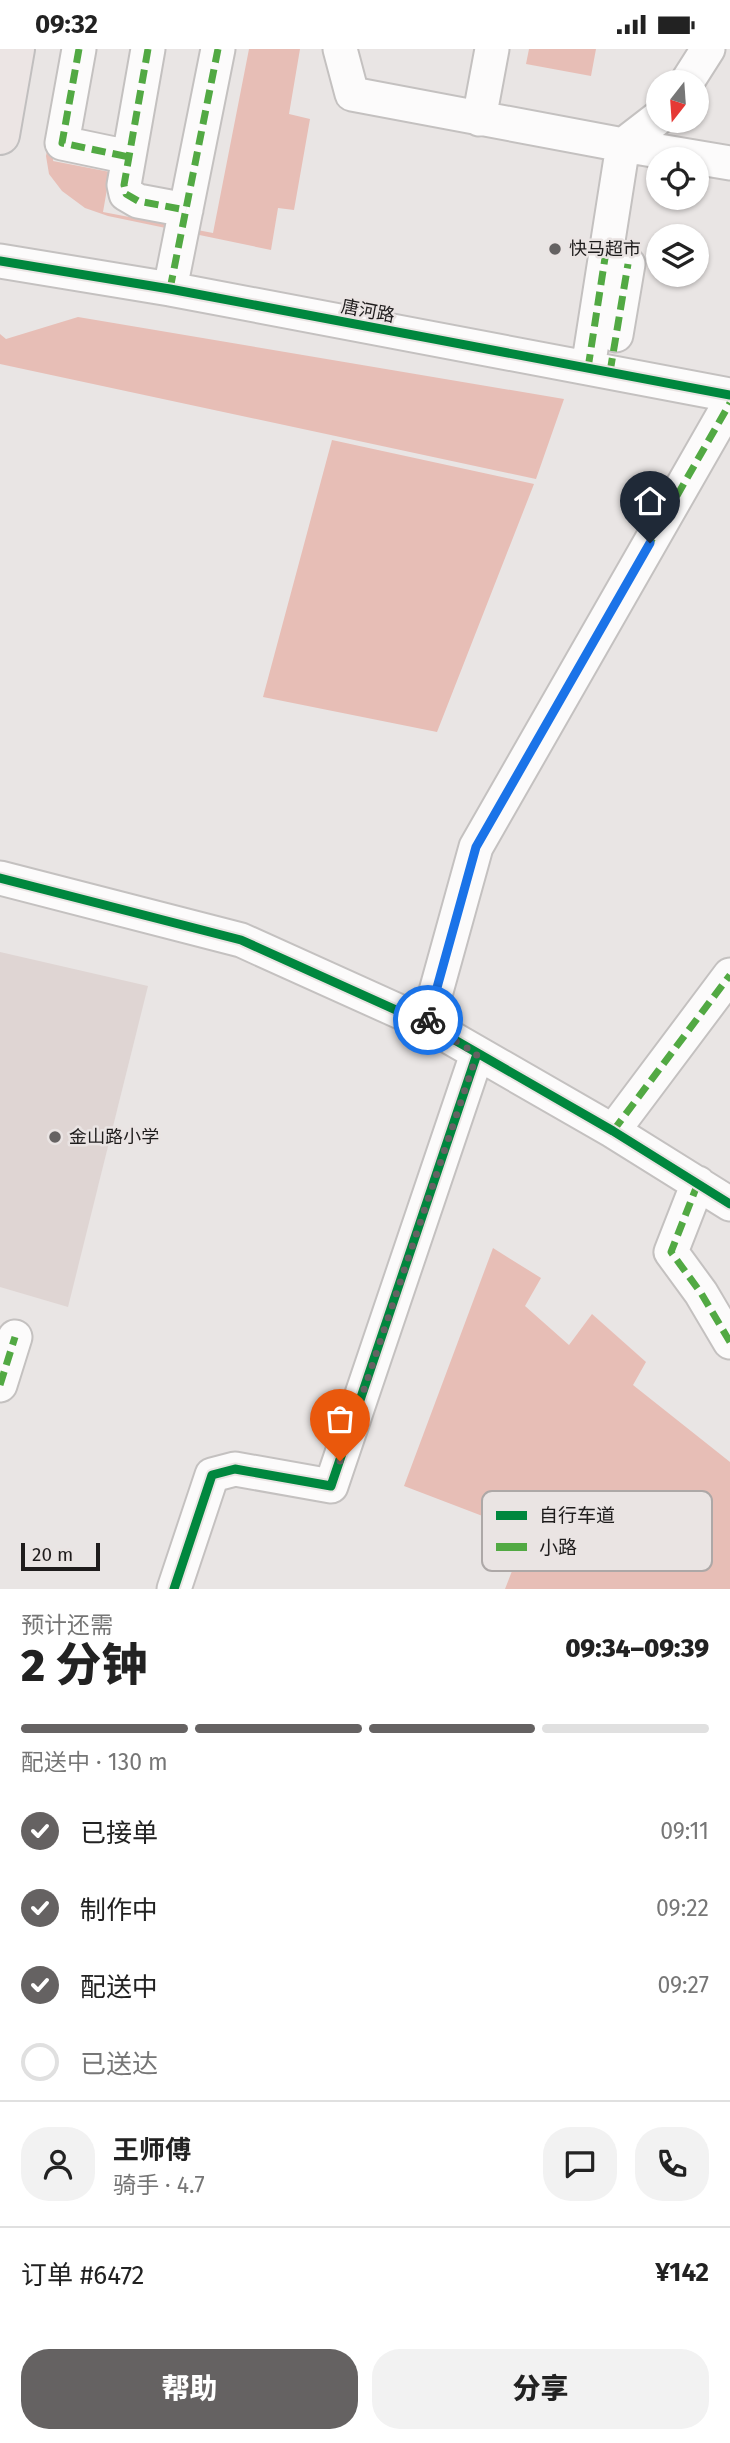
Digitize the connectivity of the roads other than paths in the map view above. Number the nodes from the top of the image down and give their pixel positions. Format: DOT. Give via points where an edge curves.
graph roads {
  1 [pos="15,49"];
  2 [pos="79,49"];
  3 [pos="148,49"];
  4 [pos="218,49"];
  5 [pos="340,49"];
  6 [pos="492,49"];
  7 [pos="708,49"];
  8 [pos="695,70"];
  9 [pos="480,119"];
  10 [pos="646,127"];
  11 [pos="0,135"];
  12 [pos="623,145"];
  13 [pos="128,157"];
  14 [pos="730,163"];
  15 [pos="186,210"];
  16 [pos="0,261"];
  17 [pos="628,264"];
  18 [pos="170,289"];
  19 [pos="599,370"];
  20 [pos="730,395"];
  21 [pos="730,403"];
  22 [pos="0,878"];
  23 [pos="730,975"];
  24 [pos="427,1024"];
  25 [pos="477,1054"];
  26 [pos="613,1131"];
  27 [pos="698,1183"];
  28 [pos="730,1204"];
  29 [pos="15,1337"];
  30 [pos="730,1342"];
  31 [pos="0,1385"];
  32 [pos="174,1589"];
  1 -- 11 [label="main road"];
  2 -- 13 [label="street" via="62,143"];
  3 -- 13 [label="street"];
  4 -- 15 [label="street"];
  5 -- 9 [label="street" via="352,94"];
  6 -- 9 [label="street"];
  7 -- 8 [label="street"];
  9 -- 12 [label="street"];
  10 -- 12 [label="street"];
  12 -- 14 [label="street"];
  12 -- 19 [label="street"];
  13 -- 15 [label="street" via="126,194 138,201"];
  15 -- 18 [label="street"];
  16 -- 18 [label="street, 唐河路"];
  17 -- 19 [label="street"];
  18 -- 19 [label="street, 唐河路"];
  19 -- 20 [label="street, 唐河路"];
  21 -- 24 [label="street" via="476,847"];
  22 -- 24 [label="street" via="241,940"];
  23 -- 26 [label="street"];
  24 -- 25 [label="street"];
  25 -- 26 [label="street"];
  25 -- 32 [label="street" via="331,1486 235,1469 212,1475"];
  26 -- 27 [label="street"];
  27 -- 28 [label="street"];
  27 -- 30 [label="street" via="671,1252"];
  29 -- 31 [label="street"];
}
